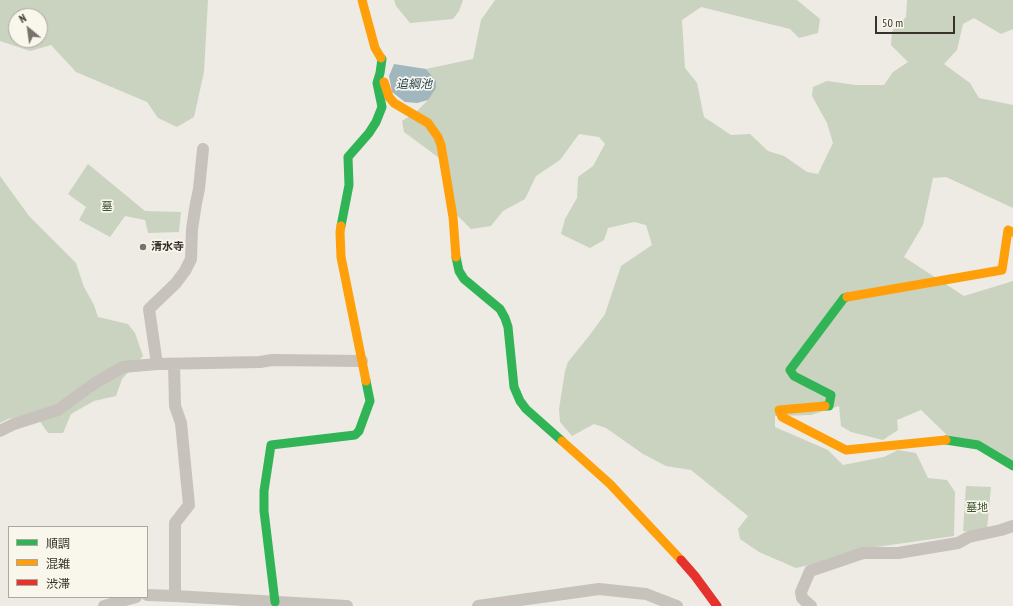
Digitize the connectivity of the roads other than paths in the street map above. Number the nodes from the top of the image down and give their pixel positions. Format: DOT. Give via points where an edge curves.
graph roads {
  1 [pos="362,0"];
  2 [pos="380,73"];
  3 [pos="203,149"];
  4 [pos="1013,232"];
  5 [pos="362,361"];
  6 [pos="157,364"];
  7 [pos="174,364"];
  8 [pos="0,431"];
  9 [pos="1013,466"];
  10 [pos="1013,526"];
  11 [pos="148,595"];
  12 [pos="175,596"];
  13 [pos="132,598"];
  14 [pos="270,603"];
  15 [pos="104,606"];
  16 [pos="347,606"];
  17 [pos="478,606"];
  18 [pos="677,606"];
  19 [pos="717,606"];
  20 [pos="811,606"];
  1 -- 2 [label="street" via="375,48 382,59"];
  2 -- 5 [label="street" via="377,83 382,107 369,133 348,157 349,185 340,232 341,257"];
  2 -- 19 [label="street" via="394,103 428,122 438,137 453,217 459,271 464,279 500,309 505,318 514,387 520,401 616,490 695,576"];
  3 -- 6 [label="street" via="192,230 191,259 176,283 149,309"];
  4 -- 9 [label="street" via="1008,230 1002,270 844,298 790,370 794,376 831,395 829,406 779,410 782,417 846,450 949,440 978,445"];
  5 -- 7 [label="street" via="272,360"];
  5 -- 14 [label="street" via="370,401 360,431 355,435 271,445 264,490"];
  6 -- 7 [label="street"];
  6 -- 8 [label="street" via="123,367 95,383 58,410"];
  7 -- 12 [label="street" via="175,406 181,423 189,505 175,523"];
  10 -- 20 [label="street" via="969,537 958,543 898,552 863,553 810,571 801,592 802,598"];
  11 -- 12 [label="street"];
  12 -- 14 [label="street"];
  13 -- 15 [label="street"];
  14 -- 16 [label="street"];
  17 -- 18 [label="street" via="608,589 646,594"];
}
